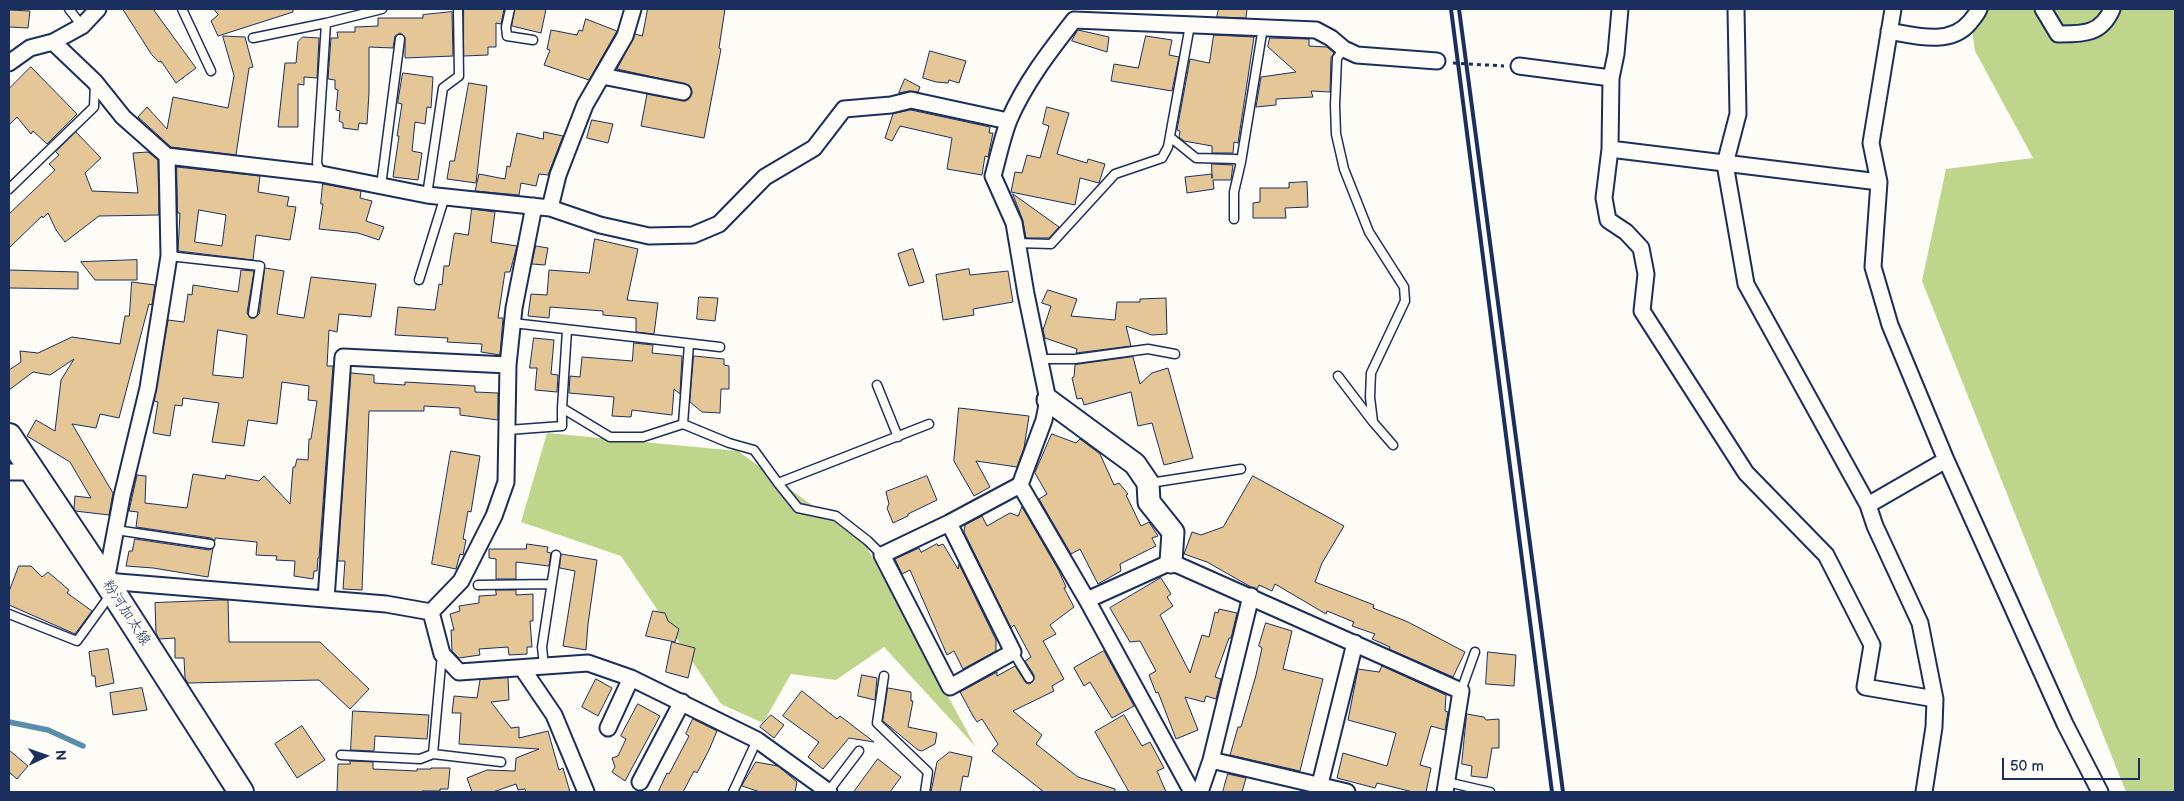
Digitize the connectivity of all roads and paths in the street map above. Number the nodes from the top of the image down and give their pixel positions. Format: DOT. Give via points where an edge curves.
graph roads {
  1 [pos="69,9"];
  2 [pos="98,9"];
  3 [pos="182,9"];
  4 [pos="382,9"];
  5 [pos="458,9"];
  6 [pos="510,9"];
  7 [pos="633,9"];
  8 [pos="1620,9"];
  9 [pos="1736,9"];
  10 [pos="1892,9"];
  11 [pos="1979,9"];
  12 [pos="2043,9"];
  13 [pos="2112,9"];
  14 [pos="1072,14"];
  15 [pos="326,23"];
  16 [pos="1190,24"];
  17 [pos="82,26"];
  18 [pos="1263,27"];
  19 [pos="1890,31"];
  20 [pos="253,38"];
  21 [pos="400,39"];
  22 [pos="532,40"];
  23 [pos="53,42"];
  24 [pos="1344,49"];
  25 [pos="1437,61"];
  26 [pos="9,64"];
  27 [pos="1519,66"];
  28 [pos="211,71"];
  29 [pos="602,76"];
  30 [pos="1611,78"];
  31 [pos="95,82"];
  32 [pos="683,92"];
  33 [pos="1008,121"];
  34 [pos="1170,137"];
  35 [pos="1610,149"];
  36 [pos="167,156"];
  37 [pos="1241,162"];
  38 [pos="1725,164"];
  39 [pos="321,174"];
  40 [pos="1879,182"];
  41 [pos="381,186"];
  42 [pos="9,188"];
  43 [pos="427,195"];
  44 [pos="445,196"];
  45 [pos="534,206"];
  46 [pos="550,208"];
  47 [pos="1234,218"];
  48 [pos="1017,243"];
  49 [pos="169,256"];
  50 [pos="419,280"];
  51 [pos="253,313"];
  52 [pos="513,323"];
  53 [pos="567,330"];
  54 [pos="689,344"];
  55 [pos="720,347"];
  56 [pos="1175,354"];
  57 [pos="1039,359"];
  58 [pos="508,365"];
  59 [pos="1338,376"];
  60 [pos="877,385"];
  61 [pos="1048,400"];
  62 [pos="562,408"];
  63 [pos="1373,422"];
  64 [pos="683,424"];
  65 [pos="929,424"];
  66 [pos="508,430"];
  67 [pos="9,436"];
  68 [pos="898,437"];
  69 [pos="1393,445"];
  70 [pos="1946,460"];
  71 [pos="1242,469"];
  72 [pos="9,472"];
  73 [pos="33,472"];
  74 [pos="1148,483"];
  75 [pos="778,484"];
  76 [pos="1020,485"];
  77 [pos="1868,505"];
  78 [pos="949,523"];
  79 [pos="116,530"];
  80 [pos="210,544"];
  81 [pos="556,555"];
  82 [pos="882,555"];
  83 [pos="1171,562"];
  84 [pos="551,584"];
  85 [pos="478,585"];
  86 [pos="109,587"];
  87 [pos="1251,596"];
  88 [pos="326,598"];
  89 [pos="1086,600"];
  90 [pos="431,612"];
  91 [pos="9,614"];
  92 [pos="1354,643"];
  93 [pos="1013,652"];
  94 [pos="1475,652"];
  95 [pos="442,654"];
  96 [pos="544,666"];
  97 [pos="522,668"];
  98 [pos="884,676"];
  99 [pos="631,678"];
  100 [pos="1029,678"];
  101 [pos="1461,691"];
  102 [pos="1936,699"];
  103 [pos="682,702"];
  104 [pos="608,728"];
  105 [pos="757,740"];
  106 [pos="859,751"];
  107 [pos="341,754"];
  108 [pos="433,754"];
  109 [pos="1211,760"];
  110 [pos="501,762"];
  111 [pos="640,782"];
  112 [pos="1446,787"];
  113 [pos="1319,789"];
  114 [pos="823,790"];
  115 [pos="241,792"];
  116 [pos="586,792"];
  117 [pos="733,792"];
  118 [pos="925,792"];
  119 [pos="1192,792"];
  120 [pos="1200,792"];
  121 [pos="1347,792"];
  122 [pos="1490,792"];
  123 [pos="1924,792"];
  124 [pos="2100,792"];
  1 -- 17 [label="lane"];
  2 -- 17 [label="street"];
  3 -- 28 [label="lane"];
  4 -- 15 [label="lane"];
  5 -- 43 [label="lane" via="459,76 443,88"];
  6 -- 22 [label="lane" via="507,36"];
  7 -- 29 [label="street" via="625,36"];
  8 -- 30 [label="street"];
  9 -- 38 [label="street" via="1738,114"];
  10 -- 19 [label="street"];
  11 -- 19 [label="street" via="1965,29 1952,35 1927,38"];
  12 -- 13 [label="street" via="2058,34 2085,34 2097,29"];
  14 -- 16 [label="street"];
  14 -- 33 [label="street" via="1036,69"];
  15 -- 20 [label="lane"];
  15 -- 39 [label="lane" via="317,163"];
  16 -- 18 [label="street"];
  16 -- 34 [label="lane"];
  17 -- 23 [label="street"];
  18 -- 24 [label="street" via="1316,30"];
  18 -- 37 [label="lane"];
  19 -- 40 [label="street" via="1871,143"];
  21 -- 41 [label="lane"];
  23 -- 26 [label="street" via="30,48"];
  23 -- 31 [label="street"];
  24 -- 25 [label="street" via="1357,56"];
  24 -- 63 [label="lane" via="1337,58 1335,105 1336,134 1344,170 1369,232 1404,287 1405,301 1371,373"];
  25 -- 27 [label="path"];
  27 -- 30 [label="street"];
  29 -- 32 [label="street"];
  29 -- 46 [label="street" via="585,105 558,176"];
  30 -- 35 [label="street"];
  31 -- 36 [label="street" via="123,117"];
  31 -- 42 [label="lane" via="94,107"];
  33 -- 46 [label="street" via="911,100 891,106 844,110 814,148 765,176 720,224 693,236 649,236 600,225"];
  33 -- 48 [label="street" via="993,176 1014,223"];
  34 -- 37 [label="lane" via="1196,158 1236,159"];
  34 -- 48 [label="lane" via="1162,158 1115,174 1052,244"];
  35 -- 38 [label="street"];
  35 -- 102 [label="street" via="1604,198 1608,220 1641,248 1646,274 1642,311 1746,473 1826,554 1872,646 1865,687"];
  36 -- 39 [label="street"];
  36 -- 49 [label="street"];
  37 -- 47 [label="lane" via="1234,192"];
  38 -- 40 [label="street"];
  38 -- 77 [label="street" via="1746,284"];
  39 -- 41 [label="street"];
  40 -- 70 [label="street" via="1873,268 1890,324"];
  41 -- 43 [label="street"];
  43 -- 44 [label="street"];
  44 -- 45 [label="street"];
  44 -- 50 [label="lane"];
  45 -- 46 [label="street"];
  45 -- 52 [label="street"];
  48 -- 57 [label="street"];
  49 -- 51 [label="lane" via="260,266"];
  49 -- 79 [label="street" via="148,388"];
  52 -- 53 [label="lane"];
  52 -- 58 [label="street"];
  53 -- 54 [label="lane"];
  53 -- 62 [label="lane"];
  54 -- 55 [label="lane"];
  54 -- 64 [label="lane"];
  56 -- 57 [label="lane" via="1148,349 1074,359"];
  57 -- 61 [label="street"];
  58 -- 66 [label="street"];
  58 -- 88 [label="street" via="343,357"];
  59 -- 63 [label="lane"];
  60 -- 68 [label="lane"];
  61 -- 74 [label="street" via="1135,464"];
  61 -- 76 [label="street"];
  62 -- 64 [label="lane" via="610,437 643,437"];
  62 -- 66 [label="lane" via="562,426"];
  63 -- 69 [label="lane"];
  64 -- 75 [label="lane" via="754,450"];
  65 -- 68 [label="lane"];
  66 -- 90 [label="street" via="506,482 494,516 461,581"];
  67 -- 73 [label="main road, 粉河加太線"];
  68 -- 75 [label="lane"];
  70 -- 77 [label="street"];
  70 -- 124 [label="street" via="2065,724"];
  71 -- 74 [label="lane"];
  72 -- 73 [label="street"];
  73 -- 86 [label="main road, 粉河加太線"];
  74 -- 83 [label="street" via="1149,502 1173,532"];
  75 -- 82 [label="lane" via="798,508 836,516"];
  76 -- 78 [label="street"];
  76 -- 89 [label="street"];
  77 -- 102 [label="street" via="1920,624"];
  78 -- 82 [label="street"];
  78 -- 93 [label="street"];
  79 -- 80 [label="lane"];
  79 -- 86 [label="street"];
  81 -- 84 [label="lane"];
  82 -- 93 [label="street" via="950,687"];
  83 -- 87 [label="street"];
  83 -- 89 [label="street"];
  84 -- 85 [label="lane"];
  84 -- 96 [label="lane" via="542,647"];
  86 -- 88 [label="street"];
  86 -- 91 [label="lane" via="76,641"];
  86 -- 115 [label="main road, 粉河加太線"];
  87 -- 92 [label="street"];
  87 -- 109 [label="street"];
  88 -- 90 [label="street"];
  89 -- 119 [label="street"];
  90 -- 95 [label="street"];
  92 -- 101 [label="street"];
  92 -- 113 [label="street"];
  93 -- 100 [label="lane"];
  94 -- 101 [label="lane"];
  95 -- 97 [label="street" via="459,672"];
  95 -- 108 [label="lane"];
  96 -- 97 [label="street"];
  96 -- 99 [label="street" via="588,663"];
  97 -- 116 [label="street" via="554,715"];
  98 -- 118 [label="lane" via="877,723 928,772"];
  99 -- 103 [label="street"];
  99 -- 104 [label="street"];
  101 -- 112 [label="street"];
  102 -- 123 [label="street"];
  103 -- 105 [label="street"];
  103 -- 111 [label="street"];
  105 -- 114 [label="street"];
  105 -- 117 [label="lane"];
  106 -- 114 [label="lane"];
  107 -- 108 [label="lane" via="420,759"];
  108 -- 110 [label="lane"];
  109 -- 113 [label="street"];
  109 -- 120 [label="street"];
  112 -- 122 [label="lane"];
  113 -- 121 [label="street"];
}
